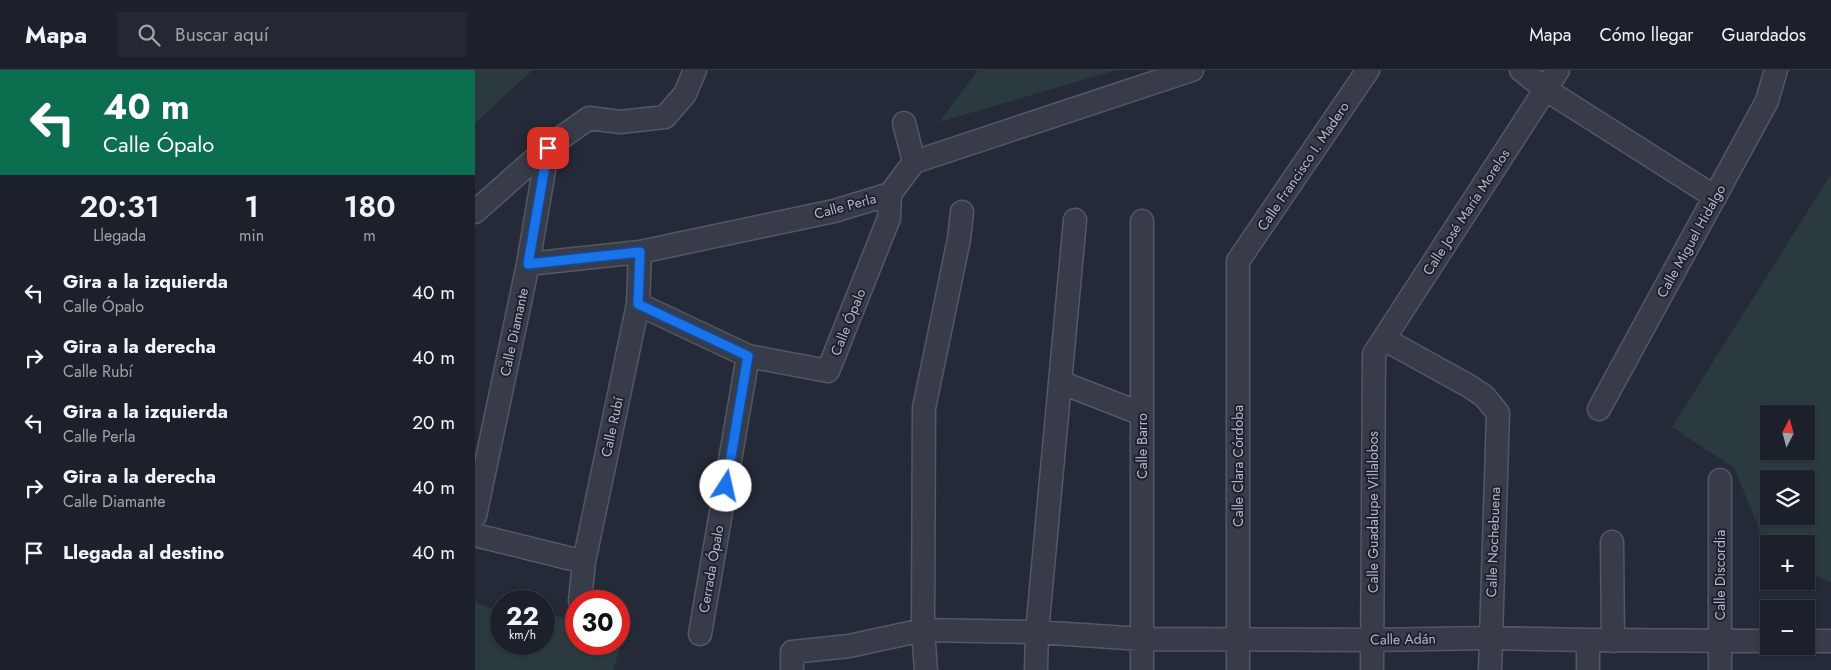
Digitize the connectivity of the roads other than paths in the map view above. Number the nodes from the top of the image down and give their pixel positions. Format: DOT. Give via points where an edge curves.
graph roads {
  1 [pos="695,70"];
  2 [pos="1192,70"];
  3 [pos="1367,70"];
  4 [pos="1521,70"];
  5 [pos="1559,70"];
  6 [pos="1776,70"];
  7 [pos="1159,74"];
  8 [pos="1545,89"];
  9 [pos="904,123"];
  10 [pos="548,148"];
  11 [pos="914,162"];
  12 [pos="890,194"];
  13 [pos="1715,197"];
  14 [pos="475,212"];
  15 [pos="962,212"];
  16 [pos="1075,220"];
  17 [pos="1142,221"];
  18 [pos="640,252"];
  19 [pos="1238,262"];
  20 [pos="528,264"];
  21 [pos="638,304"];
  22 [pos="1379,346"];
  23 [pos="748,356"];
  24 [pos="1060,382"];
  25 [pos="1599,409"];
  26 [pos="1142,414"];
  27 [pos="1720,480"];
  28 [pos="475,516"];
  29 [pos="475,535"];
  30 [pos="1612,542"];
  31 [pos="584,562"];
  32 [pos="581,590"];
  33 [pos="923,630"];
  34 [pos="1037,632"];
  35 [pos="700,634"];
  36 [pos="1490,638"];
  37 [pos="1142,639"];
  38 [pos="1238,640"];
  39 [pos="1372,640"];
  40 [pos="1588,640"];
  41 [pos="1613,641"];
  42 [pos="1720,641"];
  43 [pos="1760,641"];
  44 [pos="1815,641"];
  45 [pos="1831,641"];
  46 [pos="792,670"];
  47 [pos="926,670"];
  48 [pos="1036,670"];
  49 [pos="1142,670"];
  50 [pos="1238,670"];
  51 [pos="1372,670"];
  52 [pos="1490,670"];
  53 [pos="1588,670"];
  54 [pos="1720,670"];
  1 -- 10 [label="street" via="685,94 665,117 620,122 589,118"];
  2 -- 7 [label="street"];
  3 -- 19 [label="street, Calle Francisco I. Madero"];
  4 -- 8 [label="street"];
  5 -- 8 [label="street, Calle José María Morelos"];
  6 -- 13 [label="street, Calle Miguel Hidalgo" via="1767,102"];
  7 -- 11 [label="street"];
  8 -- 13 [label="street"];
  8 -- 22 [label="street, Calle José María Morelos"];
  9 -- 11 [label="street"];
  10 -- 14 [label="street"];
  10 -- 20 [label="street, Calle Diamante"];
  11 -- 12 [label="street, Calle Perla"];
  12 -- 18 [label="street, Calle Perla" via="834,210"];
  12 -- 23 [label="street, Calle Ópalo" via="889,218 828,371"];
  13 -- 25 [label="street, Calle Miguel Hidalgo"];
  15 -- 33 [label="street" via="924,408"];
  16 -- 24 [label="street"];
  17 -- 26 [label="street, Calle Barro"];
  18 -- 20 [label="street, Calle Perla"];
  18 -- 21 [label="street, Calle Rubí"];
  19 -- 38 [label="street, Calle Clara Córdoba"];
  20 -- 28 [label="street, Calle Diamante"];
  21 -- 23 [label="street, Calle Ópalo"];
  21 -- 31 [label="street, Calle Rubí"];
  22 -- 36 [label="street, Calle Nochebuena" via="1469,386 1484,396 1498,413"];
  22 -- 39 [label="street, Calle Guadalupe Villalobos"];
  23 -- 35 [label="street, Cerrada Ópalo"];
  24 -- 26 [label="street"];
  24 -- 34 [label="street"];
  26 -- 37 [label="street, Calle Barro"];
  27 -- 42 [label="street, Calle Discordia"];
  29 -- 31 [label="street"];
  30 -- 41 [label="street"];
  31 -- 32 [label="street, Calle Rubí"];
  33 -- 34 [label="street, Calle Adán"];
  33 -- 46 [label="street, Calle Adán" via="849,646 792,652"];
  33 -- 47 [label="street"];
  34 -- 37 [label="street, Calle Adán"];
  34 -- 48 [label="street"];
  36 -- 39 [label="street, Calle Adán"];
  36 -- 40 [label="street, Calle Adán"];
  36 -- 52 [label="street, Calle Nochebuena"];
  37 -- 38 [label="street, Calle Adán"];
  37 -- 49 [label="street, Calle Barro"];
  38 -- 39 [label="street, Calle Adán"];
  38 -- 50 [label="street, Calle Clara Córdoba"];
  39 -- 51 [label="street, Calle Guadalupe Villalobos"];
  40 -- 41 [label="street, Calle Adán"];
  40 -- 53 [label="street"];
  41 -- 42 [label="street, Calle Adán"];
  42 -- 43 [label="street, Calle Adán"];
  42 -- 54 [label="street, Calle Discordia"];
  44 -- 45 [label="street"];
}
